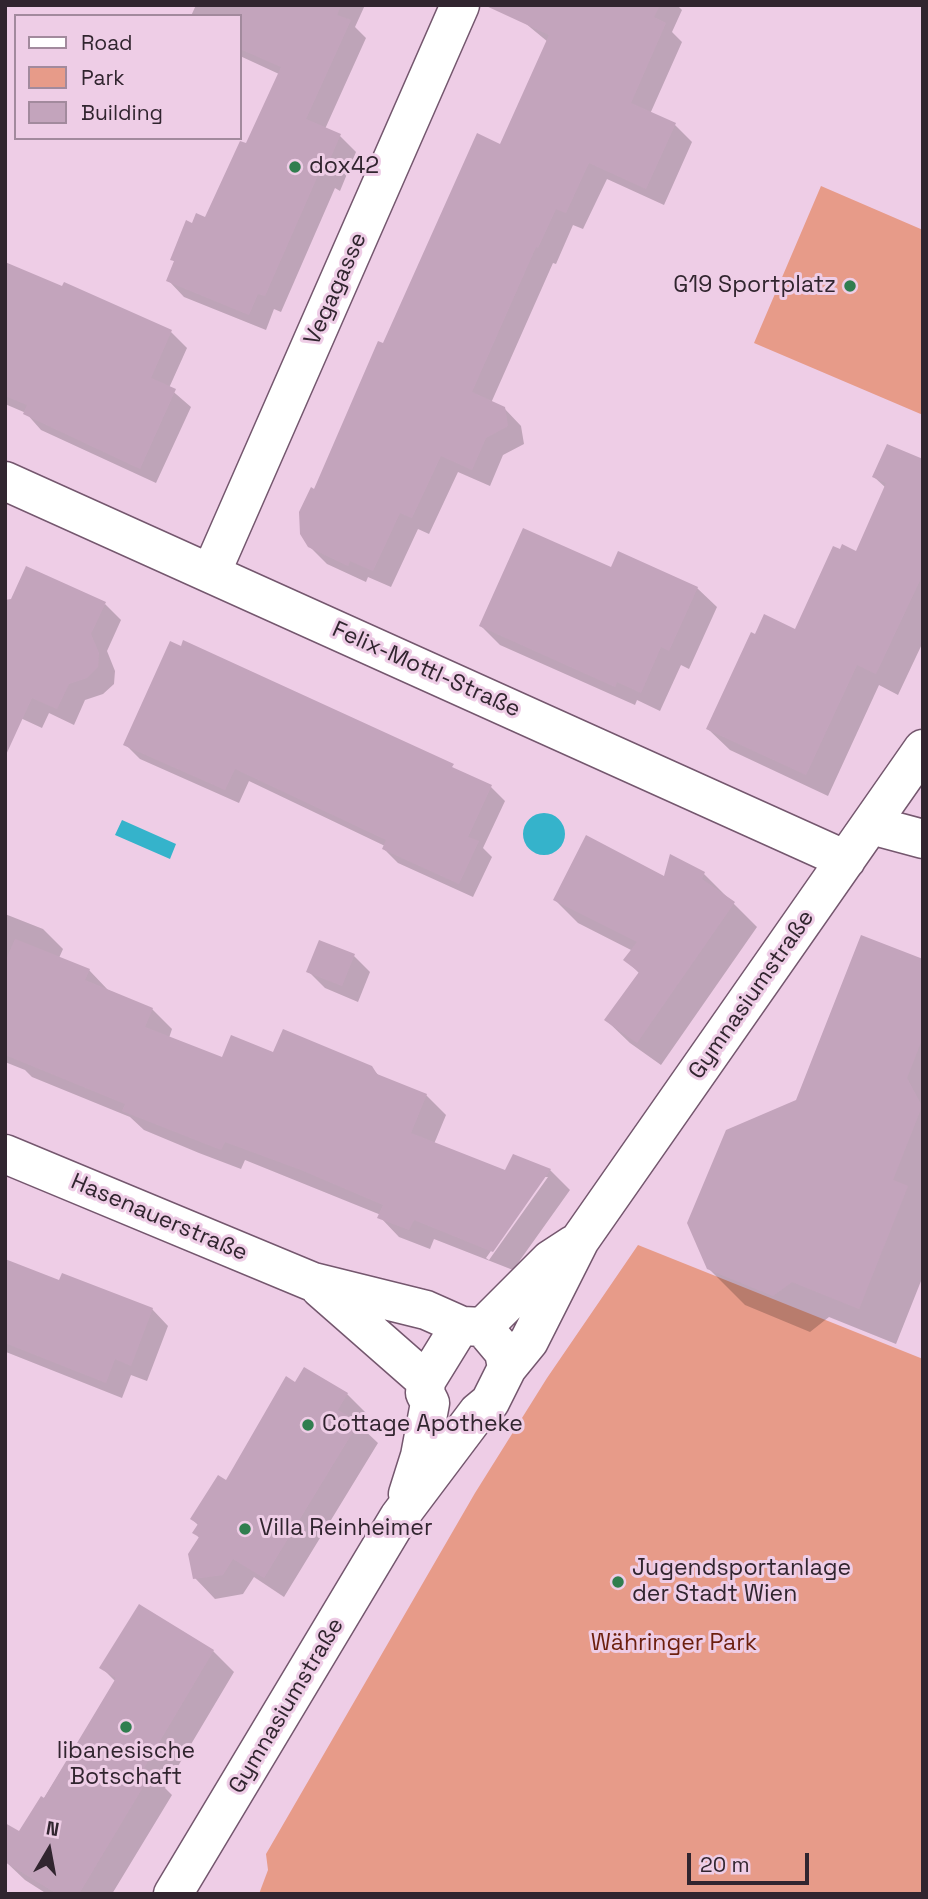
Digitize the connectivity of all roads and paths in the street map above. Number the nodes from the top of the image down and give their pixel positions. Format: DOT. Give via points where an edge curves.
graph roads {
  1 [pos="460,5"];
  2 [pos="5,481"];
  3 [pos="211,573"];
  4 [pos="923,749"];
  5 [pos="871,825"];
  6 [pos="923,839"];
  7 [pos="846,860"];
  8 [pos="5,1154"];
  9 [pos="580,1240"];
  10 [pos="313,1282"];
  11 [pos="472,1326"];
  12 [pos="507,1368"];
  13 [pos="428,1392"];
  14 [pos="478,1412"];
  15 [pos="399,1517"];
  16 [pos="173,1894"];
  1 -- 3 [label="street, Vegagasse"];
  2 -- 3 [label="street, Felix-Mottl-Straße"];
  3 -- 7 [label="street, Felix-Mottl-Straße"];
  4 -- 5 [label="street, Gymnasiumstraße"];
  5 -- 6 [label="street"];
  5 -- 7 [label="street, Gymnasiumstraße"];
  7 -- 9 [label="street, Gymnasiumstraße"];
  8 -- 10 [label="street, Hasenauerstraße"];
  9 -- 11 [label="street, Gymnasiumstraße"];
  9 -- 12 [label="street, Gymnasiumstraße" via="529,1341"];
  10 -- 11 [label="street, Hasenauerstraße"];
  10 -- 13 [label="street, Hasenauerstraße"];
  11 -- 12 [label="street" via="503,1352"];
  11 -- 13 [label="street, Gymnasiumstraße"];
  12 -- 14 [label="street, Gymnasiumstraße" via="491,1402"];
  13 -- 14 [label="street" via="464,1415"];
  13 -- 15 [label="street, Gymnasiumstraße" via="419,1456"];
  14 -- 15 [label="street, Gymnasiumstraße"];
  15 -- 16 [label="street, Gymnasiumstraße"];
}
